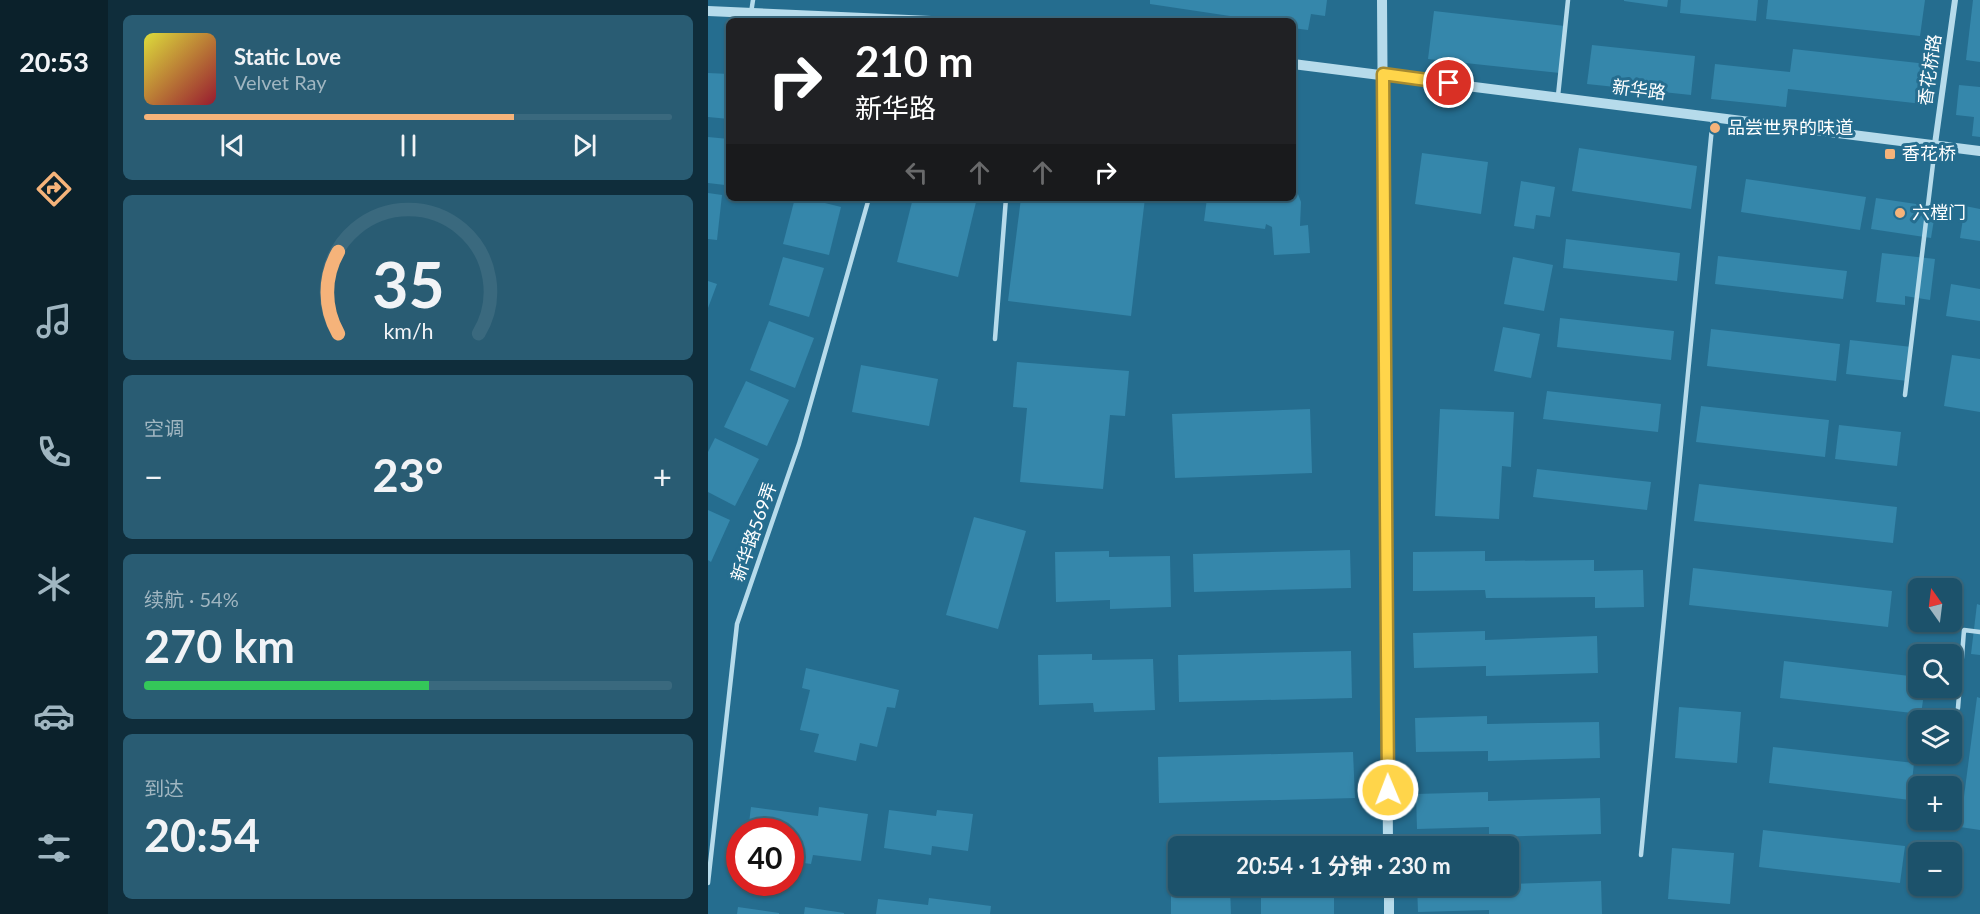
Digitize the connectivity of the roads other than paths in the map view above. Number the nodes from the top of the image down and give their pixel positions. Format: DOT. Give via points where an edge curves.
graph roads {
  1 [pos="753,0"];
  2 [pos="1382,0"];
  3 [pos="1568,0"];
  4 [pos="1955,0"];
  5 [pos="708,11"];
  6 [pos="751,13"];
  7 [pos="859,18"];
  8 [pos="1296,64"];
  9 [pos="1383,74"];
  10 [pos="1558,96"];
  11 [pos="1713,116"];
  12 [pos="1935,144"];
  13 [pos="1980,151"];
  14 [pos="868,201"];
  15 [pos="1006,201"];
  16 [pos="994,339"];
  17 [pos="1905,395"];
  18 [pos="1980,632"];
  19 [pos="1958,708"];
  20 [pos="1388,836"];
  21 [pos="1641,855"];
  22 [pos="708,883"];
  23 [pos="1389,896"];
  24 [pos="1389,914"];
  1 -- 6 [label="lane"];
  2 -- 9 [label="street"];
  3 -- 10 [label="lane"];
  4 -- 12 [label="street, 香花桥路"];
  5 -- 6 [label="street"];
  6 -- 7 [label="street"];
  8 -- 9 [label="street, 新华路"];
  9 -- 10 [label="street, 新华路"];
  9 -- 20 [label="street"];
  10 -- 11 [label="street, 新华路"];
  11 -- 12 [label="street, 新华路"];
  11 -- 21 [label="lane"];
  12 -- 13 [label="street, 新华路"];
  12 -- 17 [label="lane"];
  14 -- 22 [label="lane, 新华路569弄" via="799,444 736,624"];
  15 -- 16 [label="lane"];
  18 -- 19 [label="lane" via="1964,630"];
  23 -- 24 [label="street"];
}
